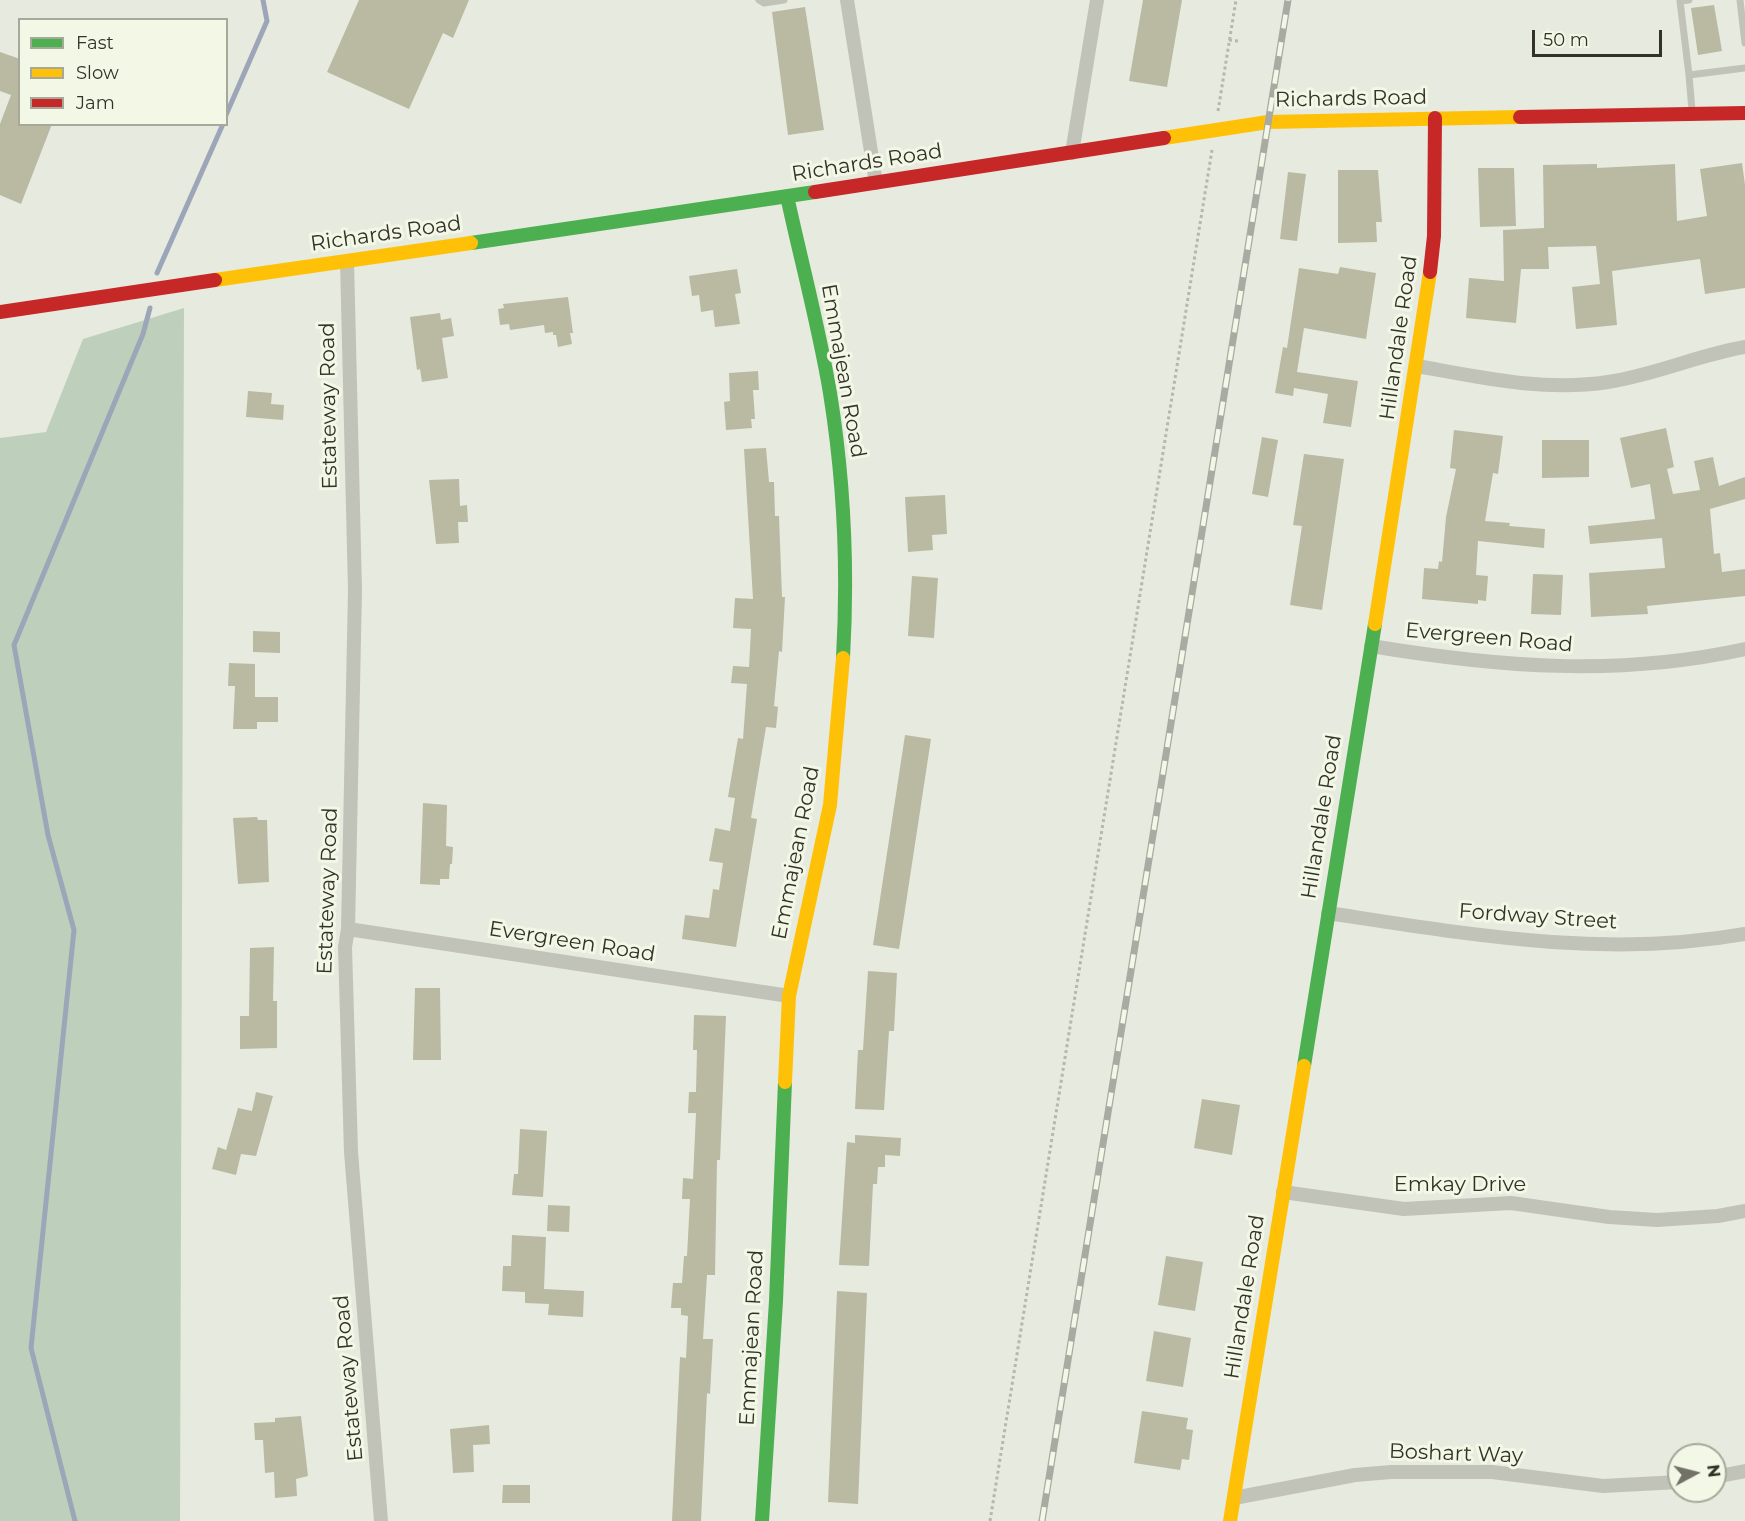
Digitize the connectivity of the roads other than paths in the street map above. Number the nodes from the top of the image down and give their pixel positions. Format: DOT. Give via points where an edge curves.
graph roads {
  1 [pos="759,0"];
  2 [pos="784,0"];
  3 [pos="847,0"];
  4 [pos="1097,0"];
  5 [pos="1689,0"];
  6 [pos="1742,2"];
  7 [pos="1745,43"];
  8 [pos="1745,68"];
  9 [pos="1689,75"];
  10 [pos="1745,113"];
  11 [pos="1692,115"];
  12 [pos="1435,118"];
  13 [pos="1072,153"];
  14 [pos="876,183"];
  15 [pos="787,196"];
  16 [pos="347,261"];
  17 [pos="0,312"];
  18 [pos="1745,347"];
  19 [pos="1417,366"];
  20 [pos="1371,646"];
  21 [pos="1745,649"];
  22 [pos="1328,913"];
  23 [pos="348,929"];
  24 [pos="1745,934"];
  25 [pos="789,996"];
  26 [pos="1283,1192"];
  27 [pos="1745,1211"];
  28 [pos="1745,1471"];
  29 [pos="1727,1475"];
  30 [pos="1667,1483"];
  31 [pos="1234,1498"];
  32 [pos="381,1521"];
  33 [pos="762,1521"];
  34 [pos="1230,1521"];
  1 -- 2 [label="lane"];
  3 -- 14 [label="street"];
  4 -- 13 [label="street"];
  5 -- 9 [label="lane" via="1680,1"];
  6 -- 7 [label="lane"];
  8 -- 9 [label="lane"];
  9 -- 11 [label="lane"];
  10 -- 11 [label="street, Richards Road"];
  11 -- 12 [label="street, Richards Road"];
  12 -- 13 [label="street, Richards Road" via="1268,122"];
  12 -- 19 [label="street, Hillandale Road" via="1434,236"];
  13 -- 14 [label="street, Richards Road"];
  14 -- 15 [label="street, Richards Road"];
  15 -- 16 [label="street, Richards Road"];
  15 -- 25 [label="street, Emmajean Road" via="830,393 843,519 845,620 830,805"];
  16 -- 17 [label="street, Richards Road"];
  16 -- 23 [label="street, Estateway Road" via="355,590"];
  18 -- 19 [label="street" via="1610,382 1579,386 1494,379"];
  19 -- 20 [label="street, Hillandale Road"];
  20 -- 21 [label="street, Evergreen Road" via="1511,666 1583,668 1680,660"];
  20 -- 22 [label="street, Hillandale Road"];
  22 -- 24 [label="street, Fordway Street" via="1491,938 1589,945 1655,944"];
  22 -- 26 [label="street, Hillandale Road"];
  23 -- 25 [label="street, Evergreen Road"];
  23 -- 32 [label="street, Estateway Road" via="345,947 351,1148"];
  25 -- 33 [label="street, Emmajean Road"];
  26 -- 27 [label="street, Emkay Drive" via="1404,1209 1511,1203 1628,1218 1718,1216"];
  26 -- 31 [label="street, Hillandale Road"];
  28 -- 29 [label="street"];
  30 -- 31 [label="street, Boshart Way" via="1604,1486 1492,1472 1402,1471 1355,1475"];
  31 -- 34 [label="street, Hillandale Road"];
}
